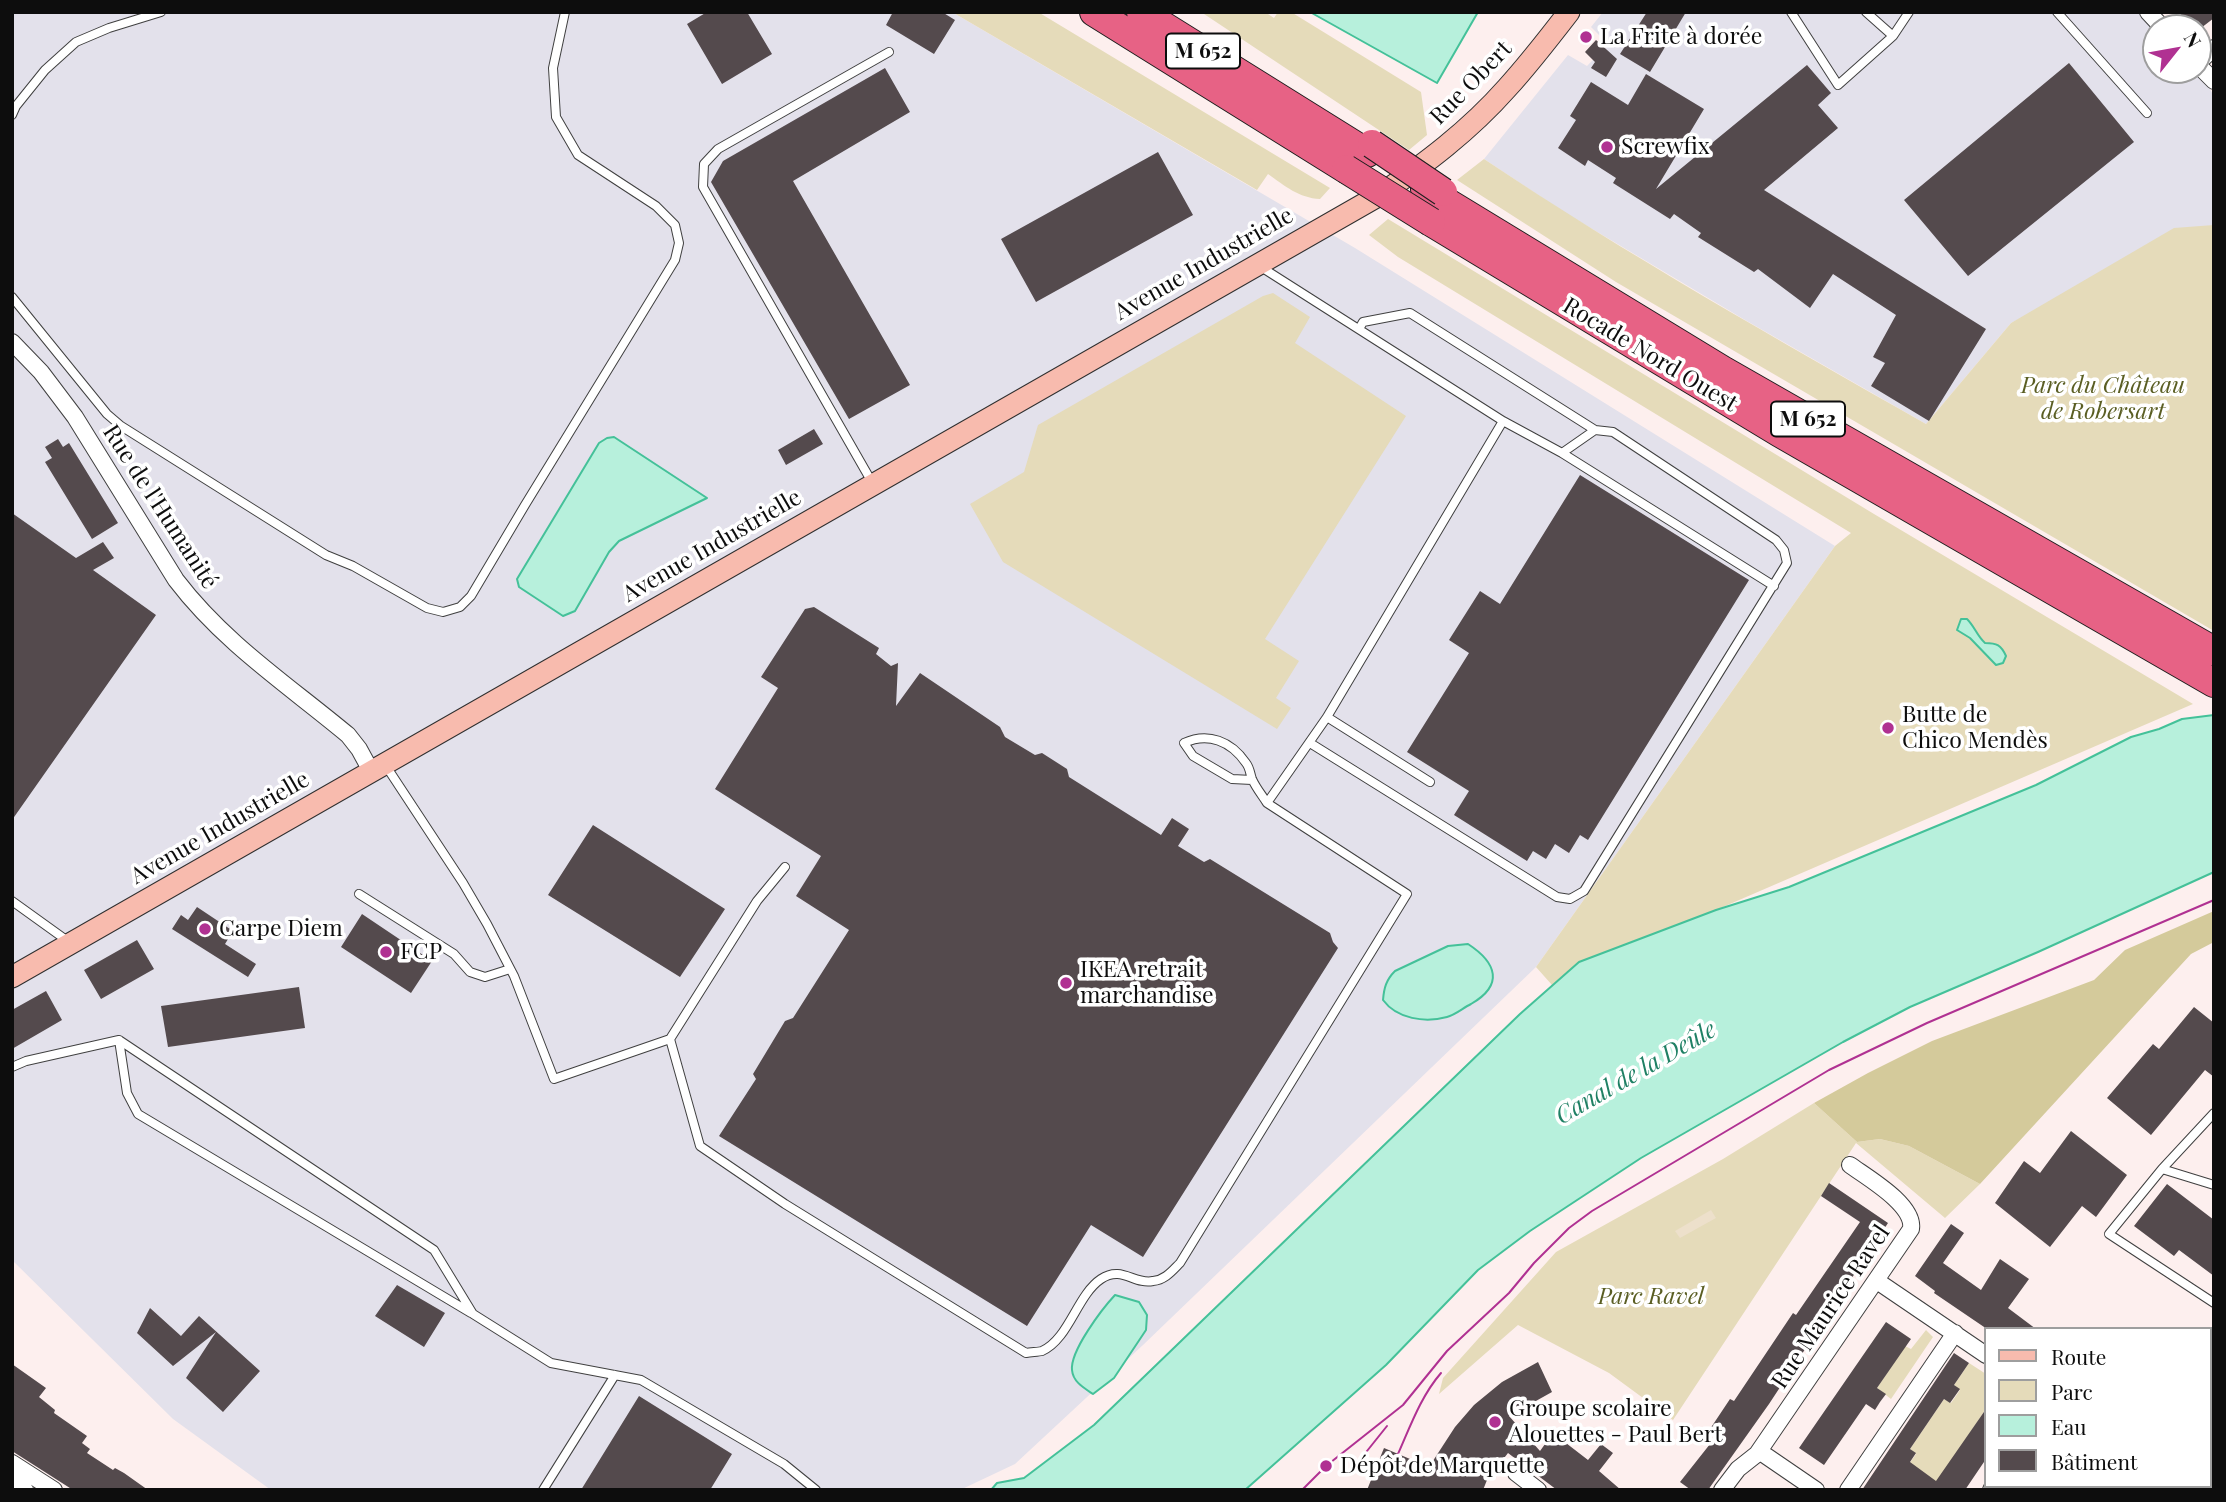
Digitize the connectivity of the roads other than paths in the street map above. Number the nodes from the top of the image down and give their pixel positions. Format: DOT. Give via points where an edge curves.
graph roads {
  1 [pos="161,12"];
  2 [pos="565,12"];
  3 [pos="1094,12"];
  4 [pos="1141,12"];
  5 [pos="1175,12"];
  6 [pos="1569,12"];
  7 [pos="1791,12"];
  8 [pos="1866,12"];
  9 [pos="1909,12"];
  10 [pos="2057,12"];
  11 [pos="1893,36"];
  12 [pos="889,52"];
  13 [pos="2147,113"];
  14 [pos="12,115"];
  15 [pos="1362,156"];
  16 [pos="1435,156"];
  17 [pos="1440,205"];
  18 [pos="1257,265"];
  19 [pos="12,297"];
  20 [pos="1359,329"];
  21 [pos="12,342"];
  22 [pos="1503,421"];
  23 [pos="1595,430"];
  24 [pos="1562,453"];
  25 [pos="873,484"];
  26 [pos="1774,586"];
  27 [pos="2214,651"];
  28 [pos="2214,683"];
  29 [pos="1327,717"];
  30 [pos="1310,743"];
  31 [pos="378,767"];
  32 [pos="1252,780"];
  33 [pos="1430,782"];
  34 [pos="1267,803"];
  35 [pos="785,867"];
  36 [pos="359,894"];
  37 [pos="12,901"];
  38 [pos="71,943"];
  39 [pos="510,969"];
  40 [pos="12,977"];
  41 [pos="670,1039"];
  42 [pos="119,1040"];
  43 [pos="12,1067"];
  44 [pos="2214,1113"];
  45 [pos="1850,1165"];
  46 [pos="2162,1169"];
  47 [pos="2214,1185"];
  48 [pos="1877,1281"];
  49 [pos="2214,1303"];
  50 [pos="473,1314"];
  51 [pos="1955,1333"];
  52 [pos="1984,1354"];
  53 [pos="615,1375"];
  54 [pos="1759,1451"];
  55 [pos="12,1463"];
  56 [pos="1516,1473"];
  57 [pos="12,1478"];
  58 [pos="25,1490"];
  59 [pos="54,1490"];
  60 [pos="543,1490"];
  61 [pos="816,1490"];
  62 [pos="1538,1490"];
  63 [pos="1722,1490"];
  64 [pos="1816,1490"];
  65 [pos="1848,1490"];
  1 -- 14 [label="lane" via="76,42 45,70"];
  2 -- 19 [label="lane" via="553,68 556,117 578,155 656,206 675,225 679,243 675,260 471,596 460,607 443,612 427,608 326,555 121,426"];
  3 -- 15 [label="highway, Rocade Nord Ouest / M 652"];
  4 -- 15 [label="highway, Rocade Nord Ouest / M 652"];
  5 -- 15 [label="highway"];
  6 -- 16 [label="street, Rue Obert" via="1506,90"];
  7 -- 11 [label="lane" via="1838,85"];
  8 -- 11 [label="lane"];
  9 -- 11 [label="lane"];
  10 -- 13 [label="lane"];
  12 -- 25 [label="lane" via="718,149 704,164 703,187"];
  15 -- 17 [label="highway, Rocade Nord Ouest / M 652, bridge"];
  16 -- 18 [label="street, Avenue Industrielle" via="1378,196"];
  17 -- 27 [label="highway, Rocade Nord Ouest / M 652"];
  17 -- 28 [label="highway, Rocade Nord Ouest / M 652" via="1670,368"];
  18 -- 20 [label="lane"];
  18 -- 25 [label="street, Avenue Industrielle"];
  20 -- 22 [label="lane"];
  20 -- 23 [label="lane" via="1363,322 1410,313"];
  21 -- 31 [label="street, Rue de l'Humanité" via="75,417 195,605 233,643 348,735"];
  22 -- 24 [label="lane"];
  22 -- 29 [label="lane"];
  23 -- 24 [label="lane"];
  23 -- 26 [label="lane" via="1613,432 1776,540 1787,563"];
  24 -- 26 [label="lane"];
  25 -- 31 [label="street, Avenue Industrielle"];
  26 -- 30 [label="lane" via="1584,891 1570,899 1557,897"];
  29 -- 30 [label="lane"];
  29 -- 33 [label="lane"];
  30 -- 34 [label="lane"];
  31 -- 38 [label="street, Avenue Industrielle"];
  31 -- 39 [label="lane" via="476,904"];
  32 -- 32 [label="lane" via="1248,765 1214,737 1184,743 1193,756 1232,779"];
  32 -- 34 [label="lane"];
  34 -- 41 [label="lane" via="1407,894 1180,1264 1152,1282 1117,1273 1104,1277 1042,1351 1026,1353 700,1146"];
  35 -- 41 [label="lane" via="757,901"];
  36 -- 39 [label="lane" via="453,954 470,972 485,977"];
  37 -- 38 [label="lane"];
  38 -- 40 [label="street, Avenue Industrielle"];
  39 -- 41 [label="lane" via="554,1079"];
  42 -- 43 [label="lane"];
  42 -- 50 [label="lane" via="434,1250"];
  42 -- 50 [label="lane" via="127,1093 138,1114"];
  44 -- 46 [label="lane"];
  45 -- 48 [label="street, Rue Maurice Ravel" via="1905,1208 1912,1222 1909,1235"];
  46 -- 47 [label="lane"];
  46 -- 49 [label="lane" via="2109,1234"];
  48 -- 51 [label="street"];
  48 -- 54 [label="street, Rue Maurice Ravel"];
  50 -- 53 [label="lane" via="551,1363"];
  51 -- 52 [label="street"];
  51 -- 65 [label="street"];
  53 -- 60 [label="lane"];
  53 -- 61 [label="lane" via="640,1380 784,1464"];
  54 -- 63 [label="street, Rue Maurice Ravel"];
  54 -- 64 [label="street"];
  55 -- 59 [label="street"];
  56 -- 62 [label="street"];
  57 -- 58 [label="street"];
}
